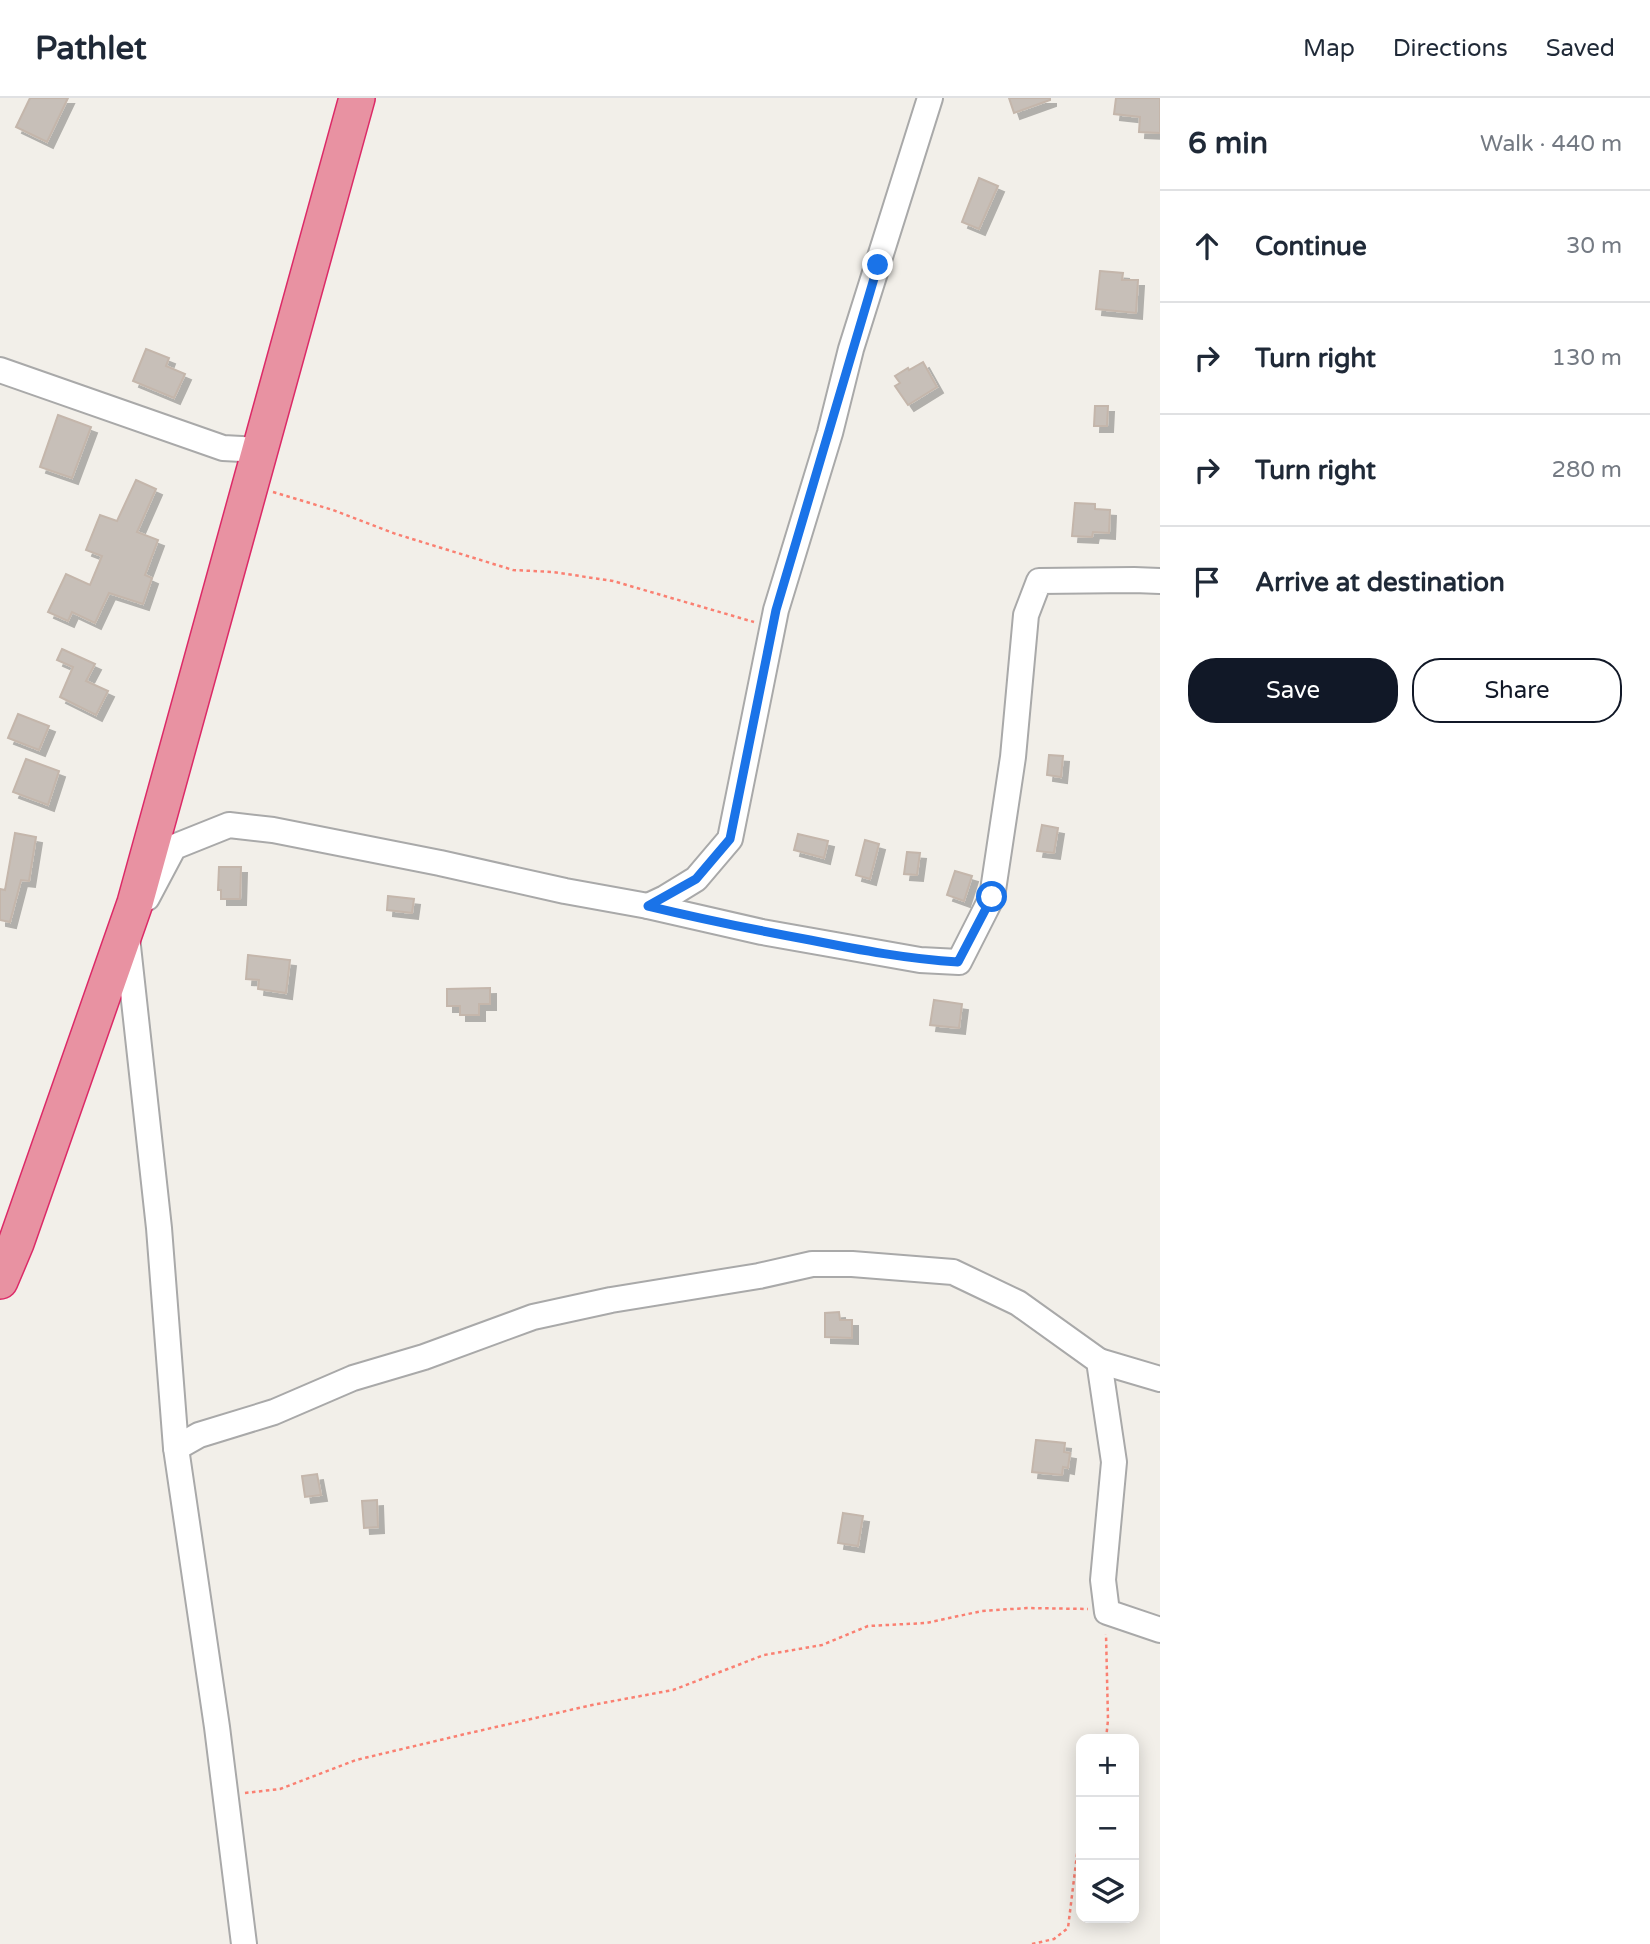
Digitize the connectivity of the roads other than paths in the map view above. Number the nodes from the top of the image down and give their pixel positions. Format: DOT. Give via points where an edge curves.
graph roads {
  1 [pos="357,98"];
  2 [pos="930,98"];
  3 [pos="0,370"];
  4 [pos="260,450"];
  5 [pos="1160,582"];
  6 [pos="648,906"];
  7 [pos="126,928"];
  8 [pos="130,967"];
  9 [pos="0,1281"];
  10 [pos="1099,1361"];
  11 [pos="1160,1379"];
  12 [pos="176,1447"];
  13 [pos="1160,1630"];
  14 [pos="244,1944"];
  1 -- 4 [label="highway"];
  2 -- 6 [label="street" via="795,541 730,839 696,879"];
  3 -- 4 [label="street" via="223,448"];
  4 -- 7 [label="highway"];
  5 -- 6 [label="street" via="1039,581 1026,615 1013,757 992,897 958,962 871,952"];
  6 -- 8 [label="street" via="229,825 174,847 147,897"];
  7 -- 8 [label="street"];
  7 -- 9 [label="highway"];
  8 -- 12 [label="street" via="159,1228"];
  10 -- 11 [label="street"];
  10 -- 12 [label="street" via="1018,1303 953,1272 811,1264 533,1317 353,1378"];
  10 -- 13 [label="street" via="1114,1462 1102,1580 1107,1612"];
  12 -- 14 [label="street"];
}
